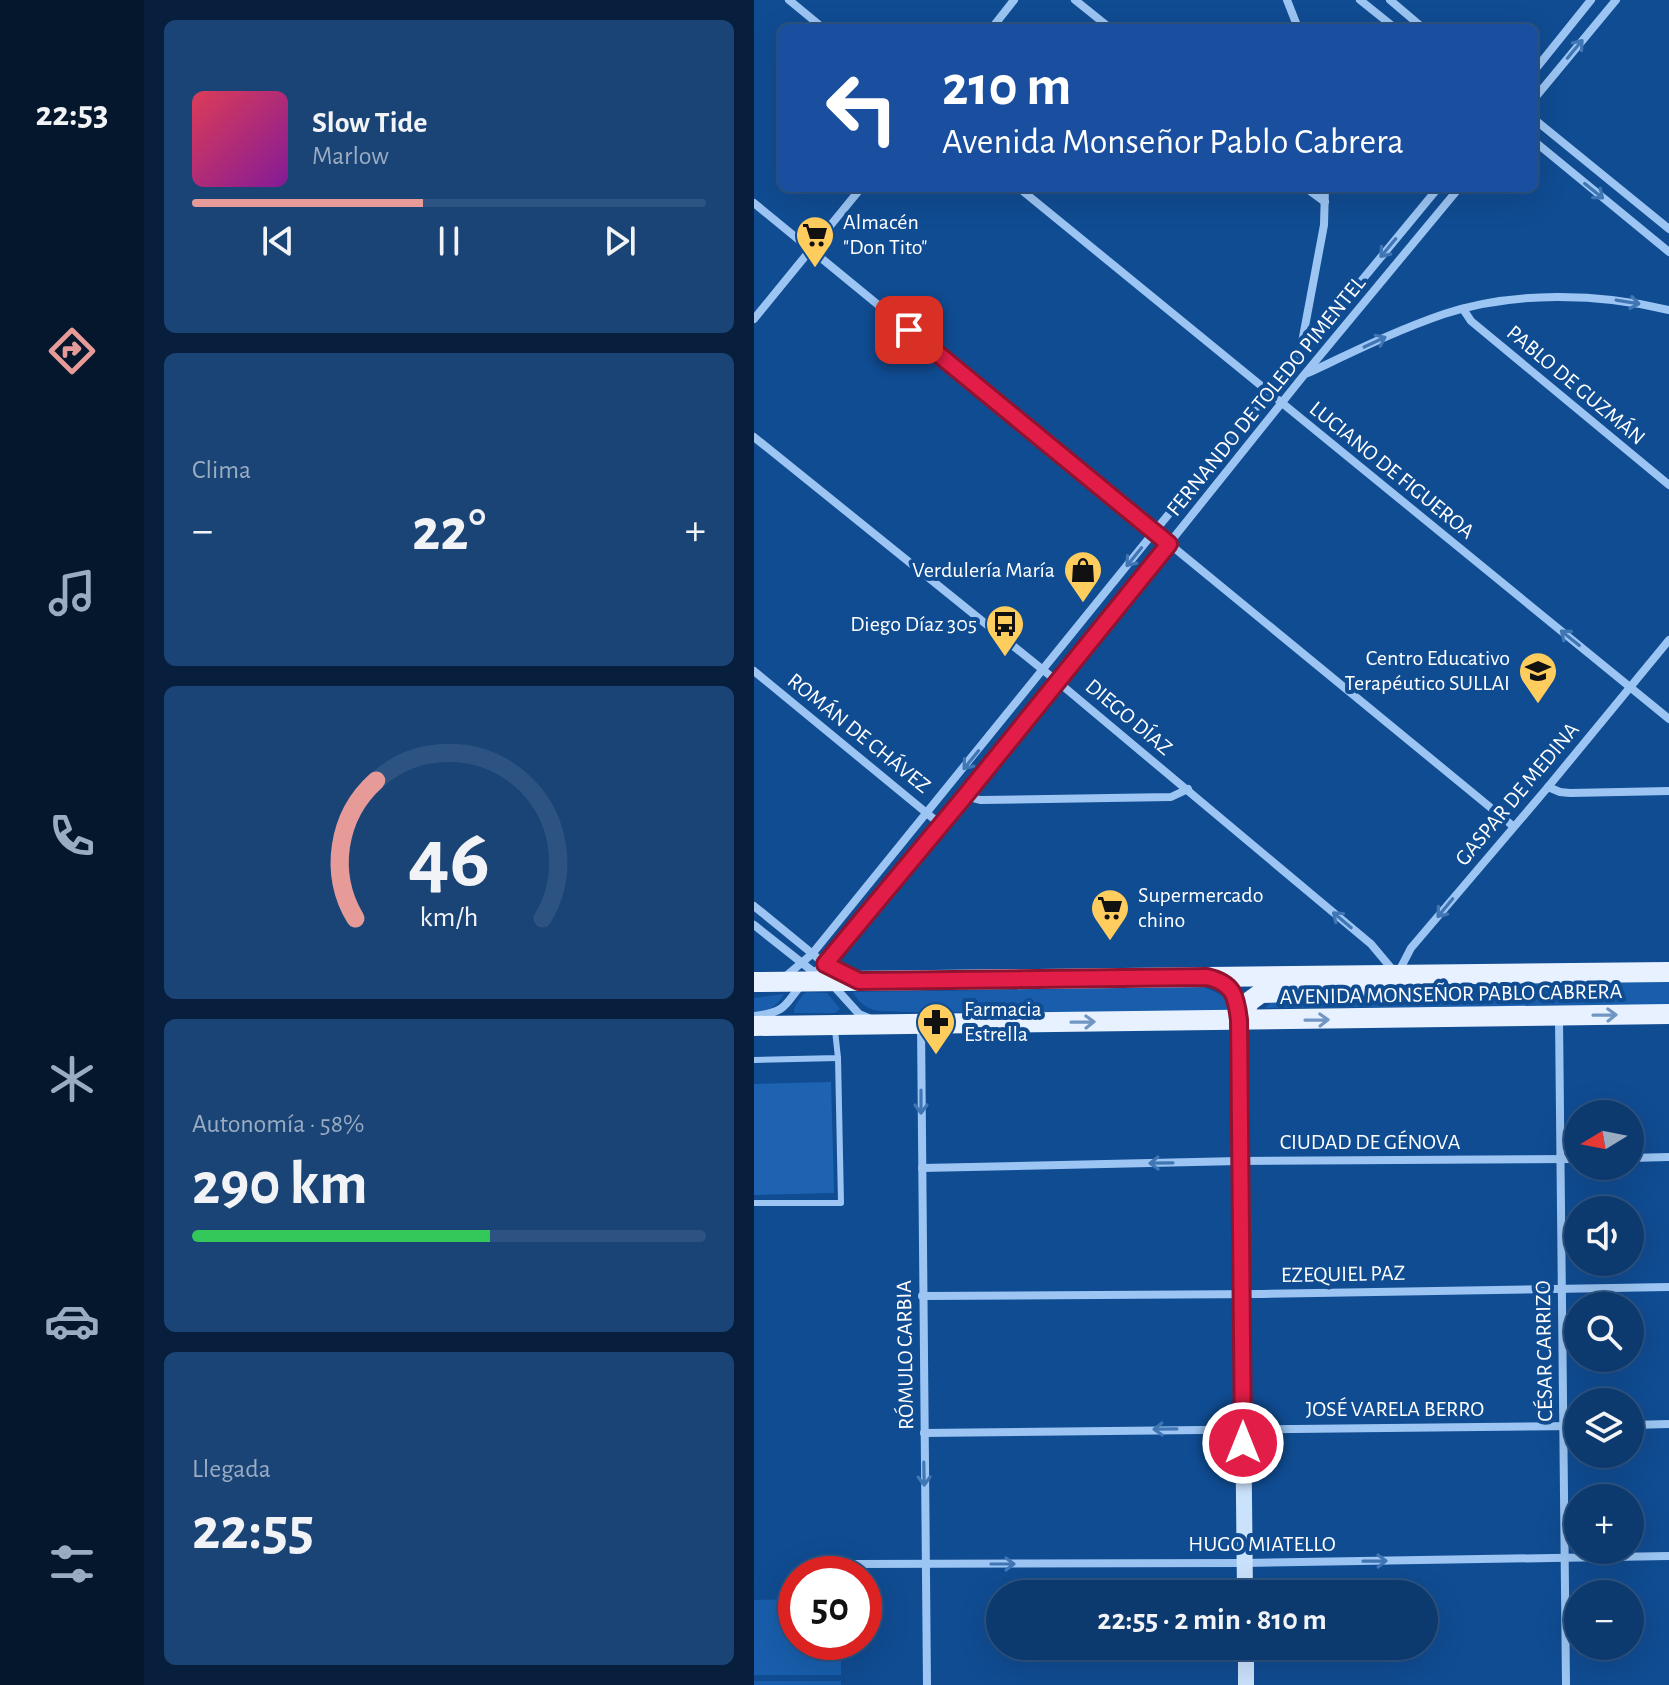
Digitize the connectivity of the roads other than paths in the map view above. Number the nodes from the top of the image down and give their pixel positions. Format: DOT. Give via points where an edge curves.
graph roads {
  1 [pos="789,0"];
  2 [pos="1014,0"];
  3 [pos="1075,0"];
  4 [pos="1287,0"];
  5 [pos="1360,0"];
  6 [pos="1390,0"];
  7 [pos="1591,0"];
  8 [pos="1616,0"];
  9 [pos="818,24"];
  10 [pos="995,24"];
  11 [pos="1105,24"];
  12 [pos="1296,24"];
  13 [pos="1390,24"];
  14 [pos="1418,24"];
  15 [pos="1538,66"];
  16 [pos="1538,94"];
  17 [pos="1538,122"];
  18 [pos="1538,144"];
  19 [pos="858,192"];
  20 [pos="1024,192"];
  21 [pos="1311,192"];
  22 [pos="1325,192"];
  23 [pos="1435,192"];
  24 [pos="1456,192"];
  25 [pos="1325,202"];
  26 [pos="754,203"];
  27 [pos="1669,229"];
  28 [pos="811,249"];
  29 [pos="1669,252"];
  30 [pos="1463,309"];
  31 [pos="1669,310"];
  32 [pos="754,319"];
  33 [pos="1299,356"];
  34 [pos="1304,375"];
  35 [pos="1270,392"];
  36 [pos="1282,403"];
  37 [pos="754,437"];
  38 [pos="1669,485"];
  39 [pos="1154,532"];
  40 [pos="1169,544"];
  41 [pos="1669,640"];
  42 [pos="754,671"];
  43 [pos="1044,671"];
  44 [pos="1058,682"];
  45 [pos="1630,688"];
  46 [pos="1669,719"];
  47 [pos="1548,787"];
  48 [pos="1188,789"];
  49 [pos="1669,791"];
  50 [pos="965,796"];
  51 [pos="927,813"];
  52 [pos="940,824"];
  53 [pos="1513,826"];
  54 [pos="754,906"];
  55 [pos="754,925"];
  56 [pos="812,954"];
  57 [pos="1669,972"];
  58 [pos="815,973"];
  59 [pos="1397,975"];
  60 [pos="1207,977"];
  61 [pos="754,982"];
  62 [pos="1669,1014"];
  63 [pos="754,1016"];
  64 [pos="1559,1016"];
  65 [pos="1239,1020"];
  66 [pos="885,1024"];
  67 [pos="921,1024"];
  68 [pos="834,1025"];
  69 [pos="754,1026"];
  70 [pos="838,1058"];
  71 [pos="754,1060"];
  72 [pos="1669,1157"];
  73 [pos="1644,1158"];
  74 [pos="1560,1159"];
  75 [pos="1564,1159"];
  76 [pos="1239,1161"];
  77 [pos="922,1168"];
  78 [pos="754,1203"];
  79 [pos="1669,1287"];
  80 [pos="1561,1288"];
  81 [pos="1242,1294"];
  82 [pos="922,1296"];
  83 [pos="1669,1424"];
  84 [pos="1644,1425"];
  85 [pos="1563,1426"];
  86 [pos="1243,1428"];
  87 [pos="924,1433"];
  88 [pos="1644,1556"];
  89 [pos="1669,1556"];
  90 [pos="1564,1558"];
  91 [pos="1245,1563"];
  92 [pos="882,1564"];
  93 [pos="925,1564"];
  94 [pos="1564,1564"];
  95 [pos="1245,1580"];
  96 [pos="1246,1660"];
  97 [pos="927,1685"];
  98 [pos="1246,1685"];
  99 [pos="1566,1685"];
  1 -- 9 [label="street"];
  2 -- 10 [label="street"];
  3 -- 11 [label="street"];
  4 -- 12 [label="street"];
  5 -- 13 [label="street"];
  6 -- 14 [label="street"];
  7 -- 15 [label="street"];
  16 -- 8 [label="street, one-way"];
  17 -- 27 [label="street"];
  18 -- 29 [label="street, one-way"];
  19 -- 28 [label="street"];
  20 -- 35 [label="street, LUCIANO DE FIGUEROA"];
  21 -- 25 [label="street"];
  22 -- 25 [label="street"];
  23 -- 33 [label="street, FERNANDO DE TOLEDO PIMENTEL, one-way"];
  24 -- 34 [label="street, FERNANDO DE TOLEDO PIMENTEL"];
  25 -- 33 [label="street"];
  26 -- 28 [label="street"];
  28 -- 32 [label="street"];
  28 -- 39 [label="street"];
  30 -- 31 [label="street, one-way" via="1562,297"];
  34 -- 30 [label="street, one-way"];
  30 -- 38 [label="street, PABLO DE GUZMÁN"];
  33 -- 35 [label="street, FERNANDO DE TOLEDO PIMENTEL"];
  34 -- 36 [label="street, FERNANDO DE TOLEDO PIMENTEL"];
  35 -- 36 [label="street, LUCIANO DE FIGUEROA"];
  35 -- 39 [label="street, FERNANDO DE TOLEDO PIMENTEL"];
  36 -- 40 [label="street, FERNANDO DE TOLEDO PIMENTEL"];
  45 -- 36 [label="street, LUCIANO DE FIGUEROA, one-way"];
  37 -- 43 [label="street, DIEGO DÍAZ"];
  39 -- 40 [label="street"];
  39 -- 43 [label="street, FERNANDO DE TOLEDO PIMENTEL, one-way"];
  40 -- 44 [label="street, FERNANDO DE TOLEDO PIMENTEL"];
  40 -- 53 [label="street"];
  41 -- 45 [label="street, GASPAR DE MEDINA"];
  42 -- 51 [label="street, ROMÁN DE CHÁVEZ"];
  43 -- 44 [label="street, DIEGO DÍAZ"];
  43 -- 51 [label="street, FERNANDO DE TOLEDO PIMENTEL, one-way"];
  44 -- 48 [label="street, DIEGO DÍAZ"];
  44 -- 50 [label="street, FERNANDO DE TOLEDO PIMENTEL"];
  45 -- 46 [label="street, LUCIANO DE FIGUEROA"];
  45 -- 47 [label="street, GASPAR DE MEDINA"];
  47 -- 49 [label="street" via="1570,793"];
  47 -- 53 [label="street, GASPAR DE MEDINA"];
  48 -- 50 [label="street" via="1171,797"];
  59 -- 48 [label="street, DIEGO DÍAZ, one-way" via="1371,944"];
  50 -- 52 [label="street, FERNANDO DE TOLEDO PIMENTEL"];
  51 -- 52 [label="street, ROMÁN DE CHÁVEZ"];
  51 -- 56 [label="street, FERNANDO DE TOLEDO PIMENTEL"];
  52 -- 58 [label="street, FERNANDO DE TOLEDO PIMENTEL"];
  53 -- 59 [label="street, GASPAR DE MEDINA, one-way" via="1411,948"];
  54 -- 56 [label="street"];
  55 -- 58 [label="street"];
  56 -- 58 [label="street, FERNANDO DE TOLEDO PIMENTEL"];
  56 -- 58 [label="street"];
  57 -- 59 [label="main road, AVENIDA MONSEÑOR PABLO CABRERA"];
  58 -- 60 [label="main road, AVENIDA MONSEÑOR PABLO CABRERA" via="859,981"];
  58 -- 61 [label="main road, AVENIDA MONSEÑOR PABLO CABRERA"];
  58 -- 63 [label="street, FERNANDO DE TOLEDO PIMENTEL" via="787,1006"];
  58 -- 66 [label="street" via="859,1014"];
  59 -- 60 [label="main road, AVENIDA MONSEÑOR PABLO CABRERA"];
  59 -- 65 [label="main road" via="1357,990 1261,993"];
  60 -- 65 [label="main road" via="1231,989"];
  64 -- 62 [label="main road, AVENIDA MONSEÑOR PABLO CABRERA, one-way"];
  65 -- 64 [label="main road, AVENIDA MONSEÑOR PABLO CABRERA, one-way"];
  64 -- 74 [label="street, CÉSAR CARRIZO"];
  67 -- 65 [label="main road, AVENIDA MONSEÑOR PABLO CABRERA, one-way"];
  65 -- 76 [label="main road"];
  66 -- 67 [label="main road, AVENIDA MONSEÑOR PABLO CABRERA"];
  66 -- 68 [label="main road, AVENIDA MONSEÑOR PABLO CABRERA"];
  67 -- 77 [label="street, RÓMULO CARBIA, one-way"];
  68 -- 69 [label="main road, AVENIDA MONSEÑOR PABLO CABRERA"];
  68 -- 70 [label="lane"];
  70 -- 71 [label="lane"];
  70 -- 78 [label="lane" via="841,1203"];
  72 -- 73 [label="street"];
  74 -- 75 [label="street, CIUDAD DE GÉNOVA"];
  74 -- 76 [label="street, CIUDAD DE GÉNOVA"];
  74 -- 80 [label="street, CÉSAR CARRIZO"];
  76 -- 77 [label="street, CIUDAD DE GÉNOVA, one-way"];
  76 -- 81 [label="main road"];
  77 -- 82 [label="street, RÓMULO CARBIA"];
  79 -- 80 [label="street, EZEQUIEL PAZ"];
  80 -- 81 [label="street, EZEQUIEL PAZ"];
  80 -- 85 [label="street, CÉSAR CARRIZO"];
  81 -- 82 [label="street, EZEQUIEL PAZ"];
  81 -- 86 [label="main road"];
  82 -- 87 [label="street, RÓMULO CARBIA"];
  83 -- 84 [label="street"];
  85 -- 86 [label="street, JOSÉ VARELA BERRO"];
  85 -- 90 [label="street, CÉSAR CARRIZO"];
  86 -- 87 [label="street, JOSÉ VARELA BERRO, one-way"];
  86 -- 91 [label="main road"];
  87 -- 93 [label="street, RÓMULO CARBIA, one-way"];
  88 -- 89 [label="street, HUGO MIATELLO"];
  91 -- 90 [label="street, HUGO MIATELLO, one-way"];
  93 -- 91 [label="street, HUGO MIATELLO, one-way"];
  91 -- 95 [label="main road"];
  92 -- 93 [label="street, HUGO MIATELLO"];
  93 -- 97 [label="street, RÓMULO CARBIA"];
  94 -- 99 [label="street, CÉSAR CARRIZO"];
  96 -- 98 [label="main road"];
}
